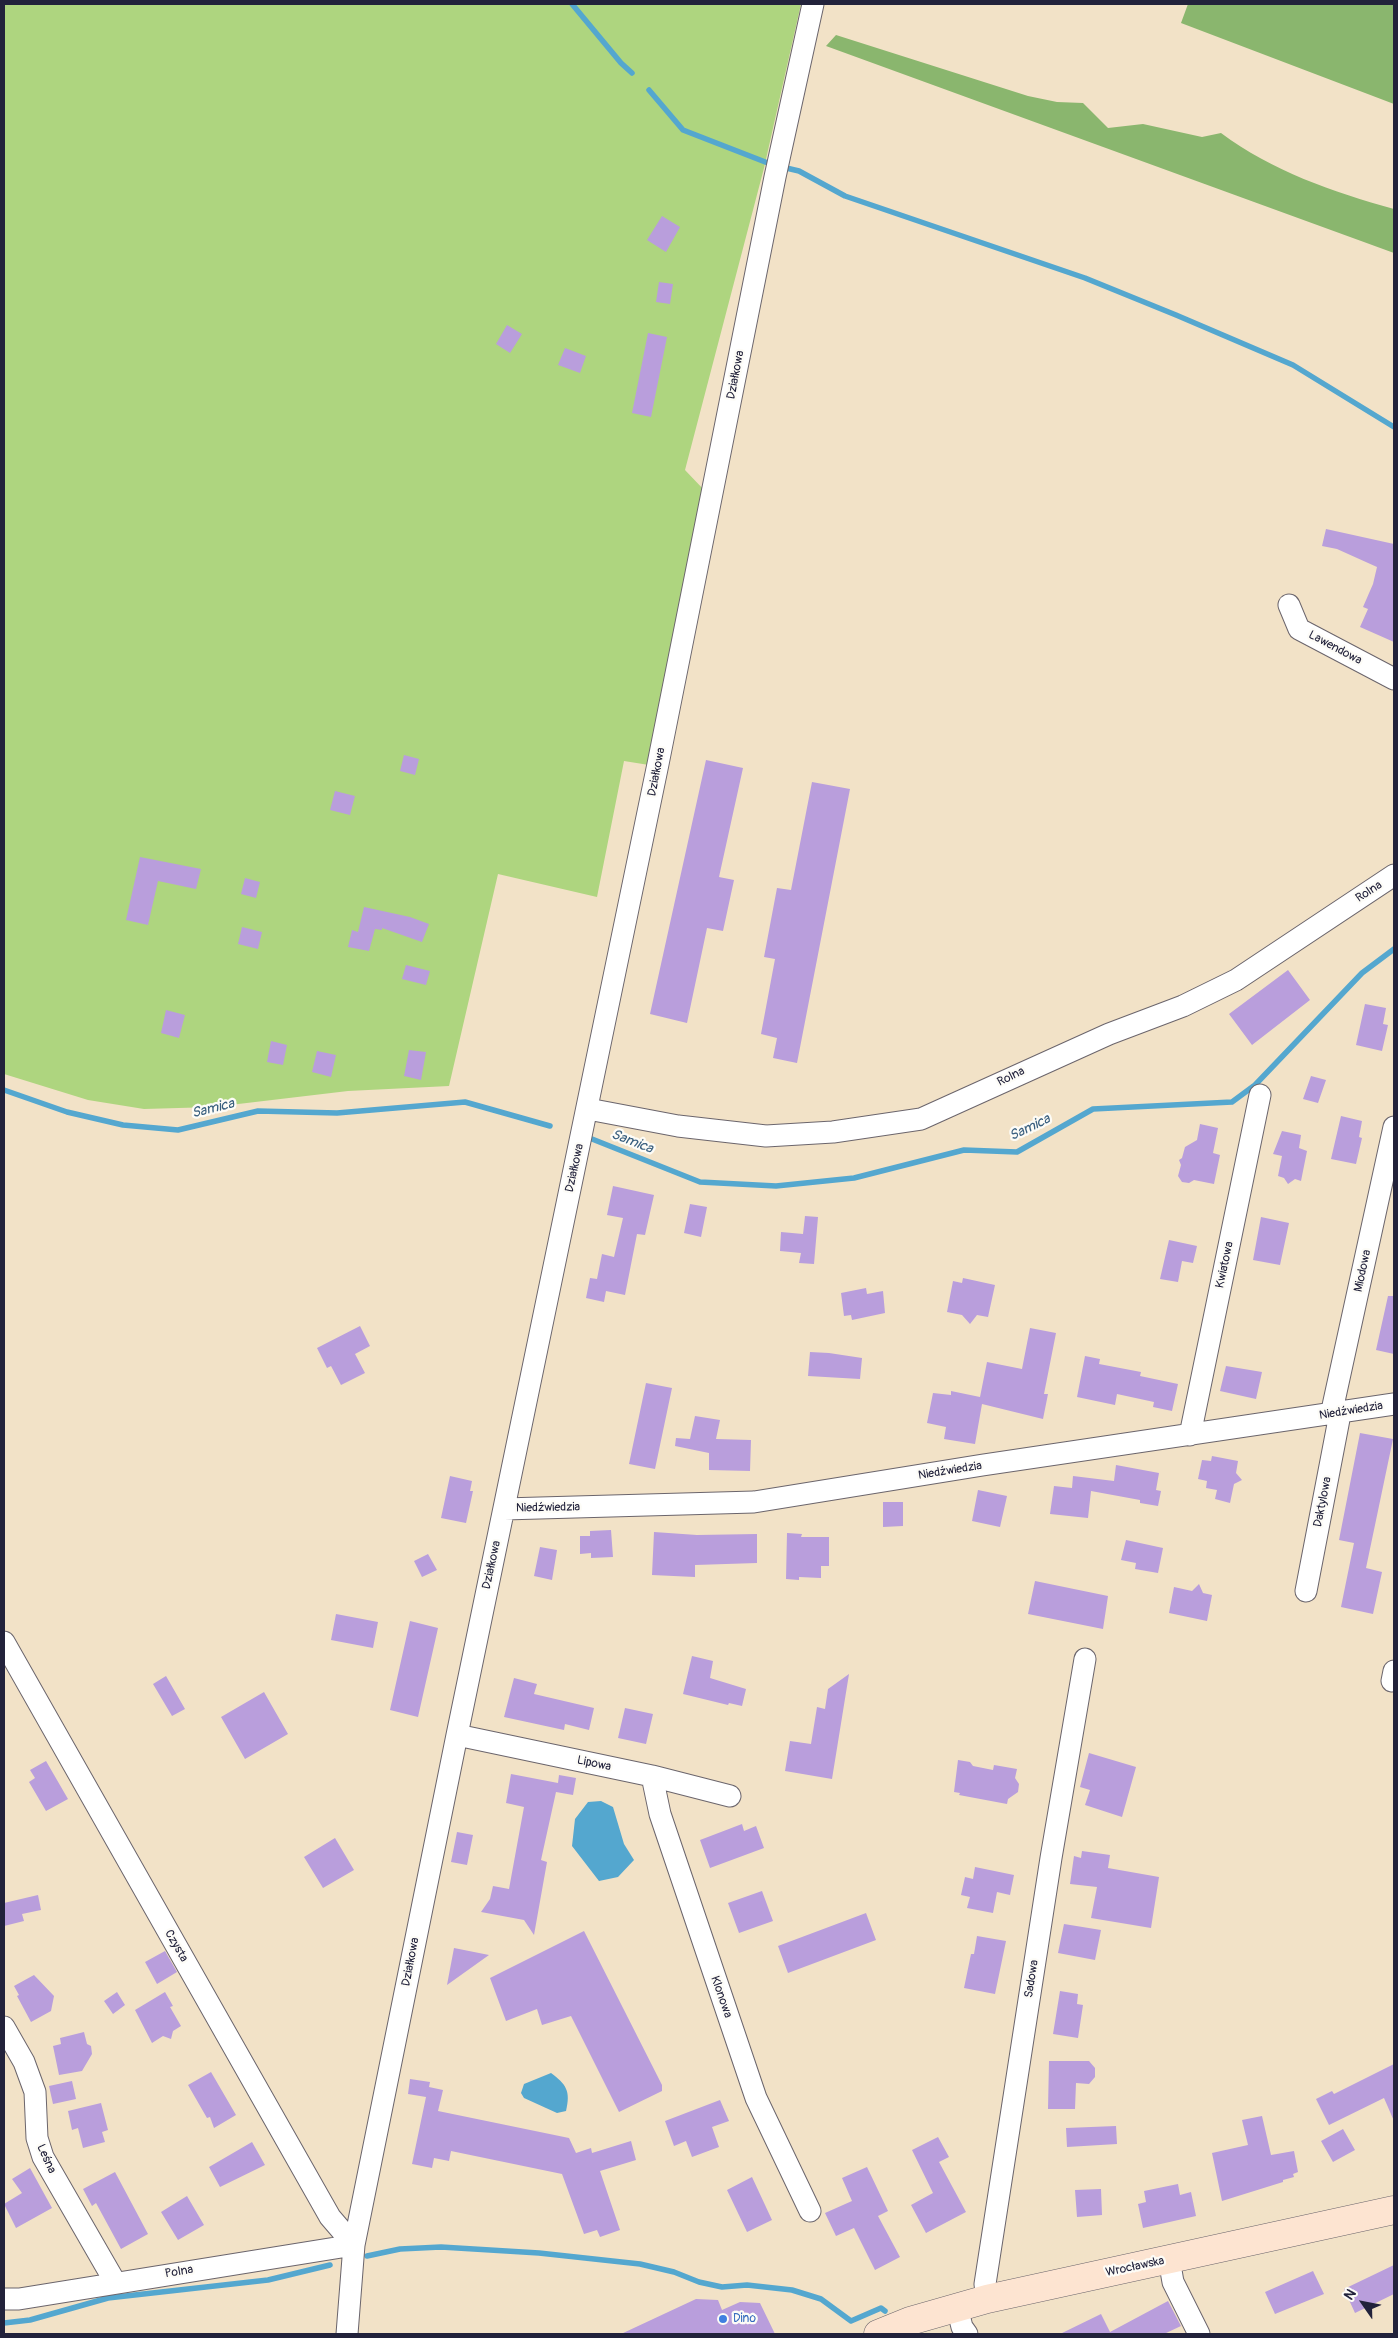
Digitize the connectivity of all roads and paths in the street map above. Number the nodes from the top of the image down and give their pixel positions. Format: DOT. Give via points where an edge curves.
graph roads {
  1 [pos="813,4"];
  2 [pos="1289,606"];
  3 [pos="1394,679"];
  4 [pos="1394,875"];
  5 [pos="1260,1095"];
  6 [pos="588,1109"];
  7 [pos="1394,1126"];
  8 [pos="1394,1404"];
  9 [pos="1336,1414"];
  10 [pos="1190,1434"];
  11 [pos="504,1509"];
  12 [pos="1306,1591"];
  13 [pos="4,1642"];
  14 [pos="1085,1659"];
  15 [pos="456,1735"];
  16 [pos="652,1776"];
  17 [pos="730,1796"];
  18 [pos="4,2027"];
  19 [pos="1394,2210"];
  20 [pos="810,2211"];
  21 [pos="354,2245"];
  22 [pos="1169,2259"];
  23 [pos="115,2282"];
  24 [pos="4,2299"];
  25 [pos="987,2299"];
  26 [pos="957,2307"];
  27 [pos="348,2334"];
  28 [pos="878,2334"];
  29 [pos="967,2334"];
  30 [pos="1199,2334"];
  1 -- 6 [label="street, Działkowa" via="775,177"];
  2 -- 3 [label="street, Lawendowa" via="1299,629"];
  4 -- 6 [label="street, Rolna" via="1236,980 921,1119 833,1132 766,1136 678,1126"];
  5 -- 10 [label="street, Kwiatowa"];
  6 -- 11 [label="street, Działkowa"];
  7 -- 9 [label="street, Miodowa"];
  8 -- 9 [label="street, Niedźwiedzia"];
  9 -- 10 [label="street, Niedźwiedzia"];
  9 -- 12 [label="street, Daktylowa"];
  10 -- 11 [label="street, Niedźwiedzia" via="754,1502"];
  11 -- 15 [label="street, Działkowa"];
  13 -- 21 [label="street, Czysta" via="330,2217"];
  14 -- 25 [label="street, Sadowa" via="985,2284"];
  15 -- 16 [label="street, Lipowa"];
  15 -- 21 [label="street, Działkowa"];
  16 -- 17 [label="street, Lipowa"];
  16 -- 20 [label="street, Klonowa" via="660,1814 756,2098"];
  18 -- 23 [label="street, Leśna" via="24,2062 35,2092 37,2138 43,2157"];
  19 -- 22 [label="main road, Wrocławska"];
  21 -- 23 [label="street, Polna"];
  21 -- 27 [label="street, Działkowa"];
  22 -- 25 [label="main road, Wrocławska"];
  22 -- 30 [label="street" via="1173,2282"];
  23 -- 24 [label="street, Polna"];
  25 -- 26 [label="main road, Wrocławska"];
  26 -- 28 [label="main road, Wrocławska"];
  26 -- 29 [label="street"];
}
